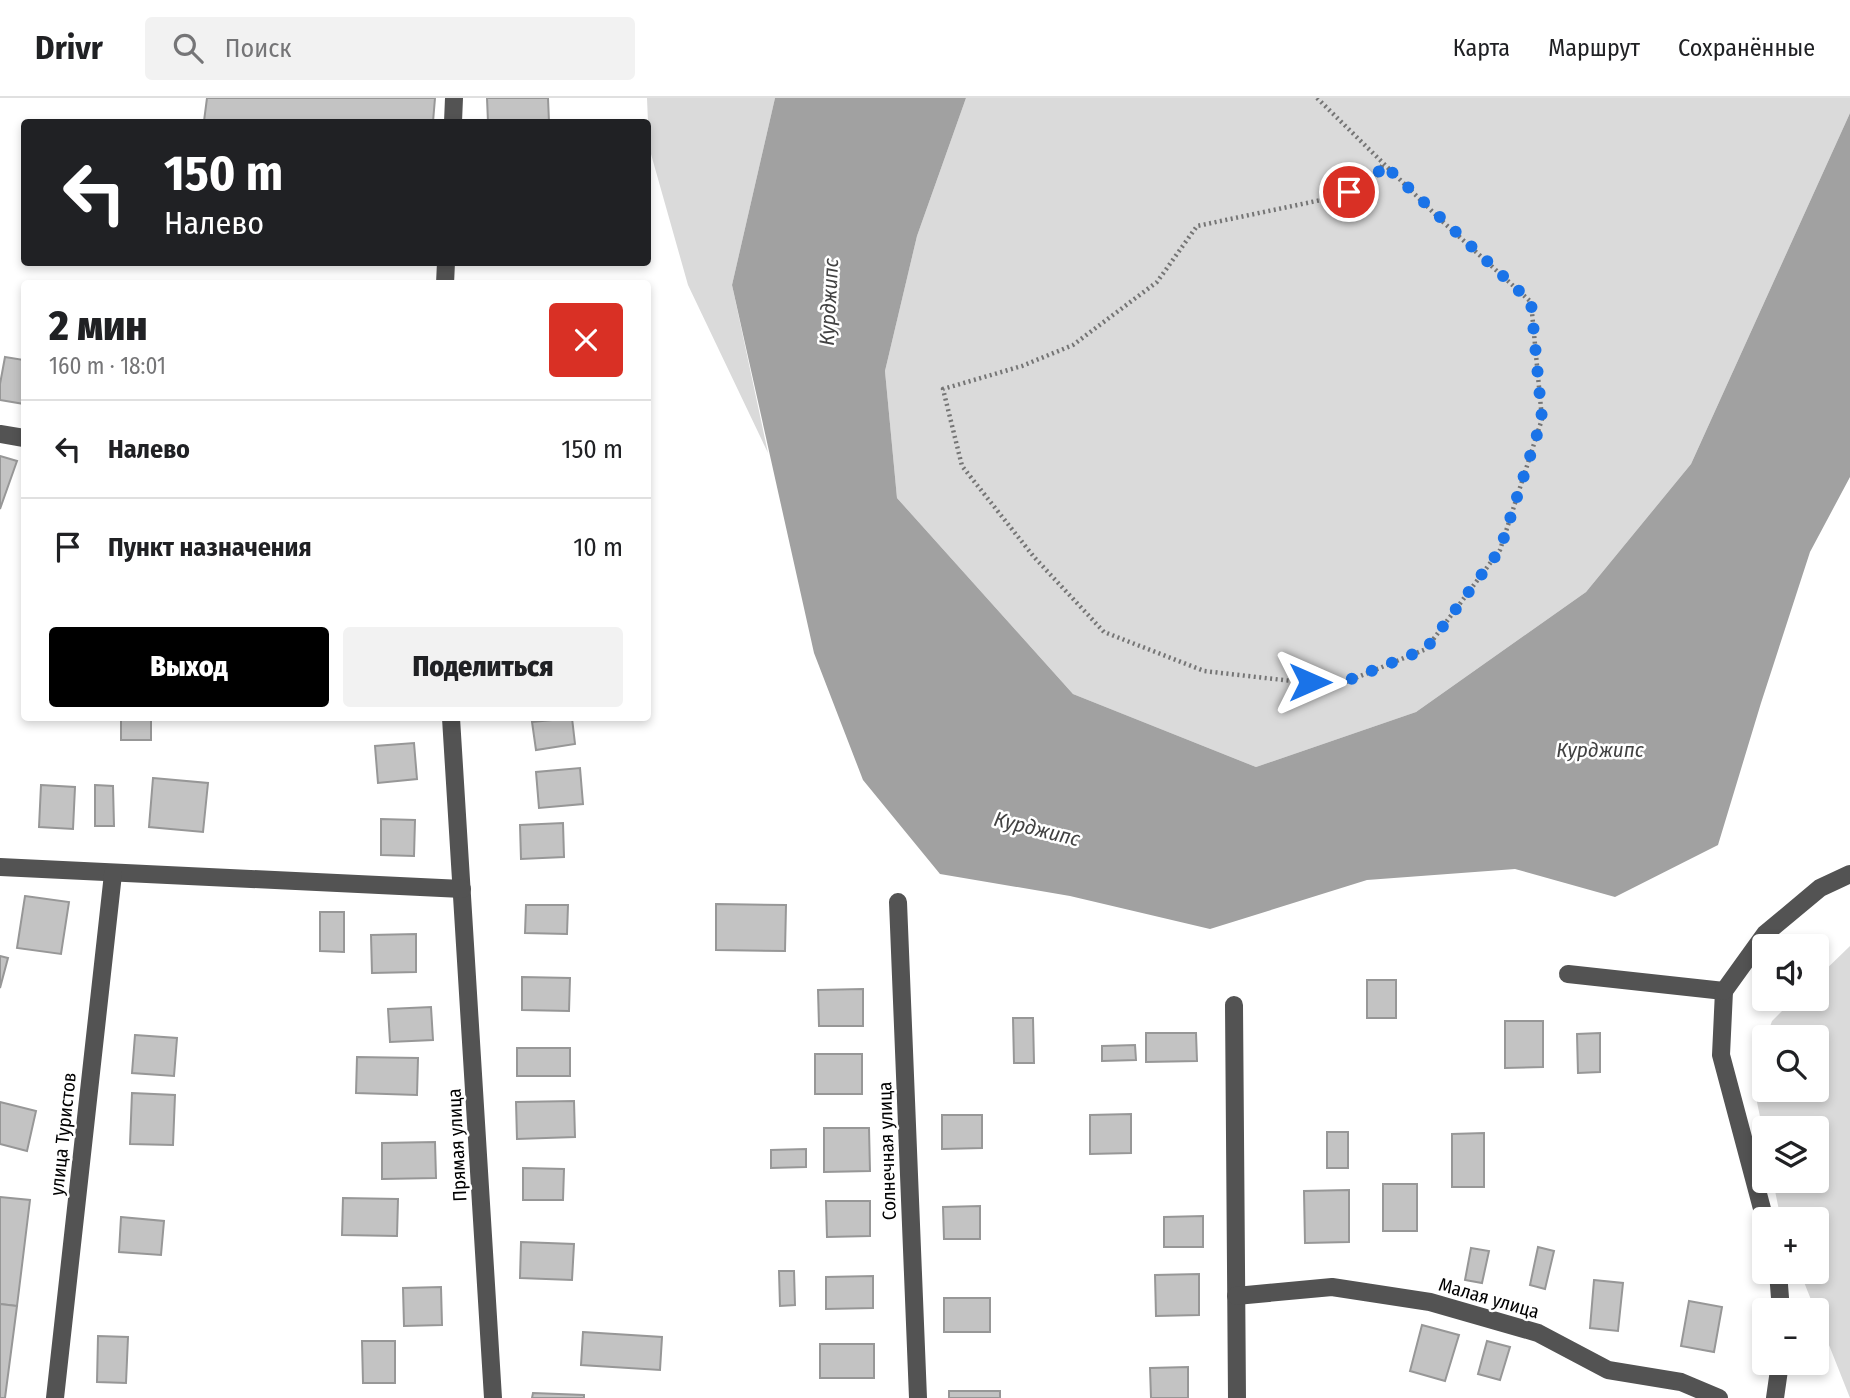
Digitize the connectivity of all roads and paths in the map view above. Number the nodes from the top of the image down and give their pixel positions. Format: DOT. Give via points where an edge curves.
graph roads {
  1 [pos="454,98"];
  2 [pos="1317,98"];
  3 [pos="453,119"];
  4 [pos="1383,164"];
  5 [pos="0,434"];
  6 [pos="21,438"];
  7 [pos="451,721"];
  8 [pos="0,867"];
  9 [pos="113,874"];
  10 [pos="1850,874"];
  11 [pos="462,889"];
  12 [pos="898,902"];
  13 [pos="1568,974"];
  14 [pos="1724,991"];
  15 [pos="1234,1005"];
  16 [pos="1762,1207"];
  17 [pos="1236,1297"];
  18 [pos="1778,1375"];
  19 [pos="55,1398"];
  20 [pos="493,1398"];
  21 [pos="918,1398"];
  22 [pos="1237,1398"];
  23 [pos="1719,1398"];
  24 [pos="1775,1398"];
  1 -- 3 [label="street"];
  2 -- 4 [label="path"];
  4 -- 4 [label="path" via="1372,184 1326,199 1197,226 1157,282 1073,345 943,390 962,466 1034,557 1104,632 1203,671 1336,685 1426,649 1500,550 1542,419 1531,302"];
  5 -- 6 [label="street"];
  7 -- 11 [label="street, Прямая улица"];
  8 -- 9 [label="street"];
  9 -- 11 [label="street"];
  9 -- 19 [label="street, улица Туристов"];
  10 -- 14 [label="street" via="1821,888 1765,934"];
  11 -- 20 [label="street, Прямая улица"];
  12 -- 21 [label="street, Солнечная улица"];
  13 -- 14 [label="street"];
  14 -- 16 [label="street" via="1721,1055"];
  15 -- 17 [label="street"];
  17 -- 22 [label="street"];
  17 -- 23 [label="street, Малая улица" via="1332,1287 1430,1302 1538,1333 1608,1370 1681,1382"];
  18 -- 24 [label="street"];
}
